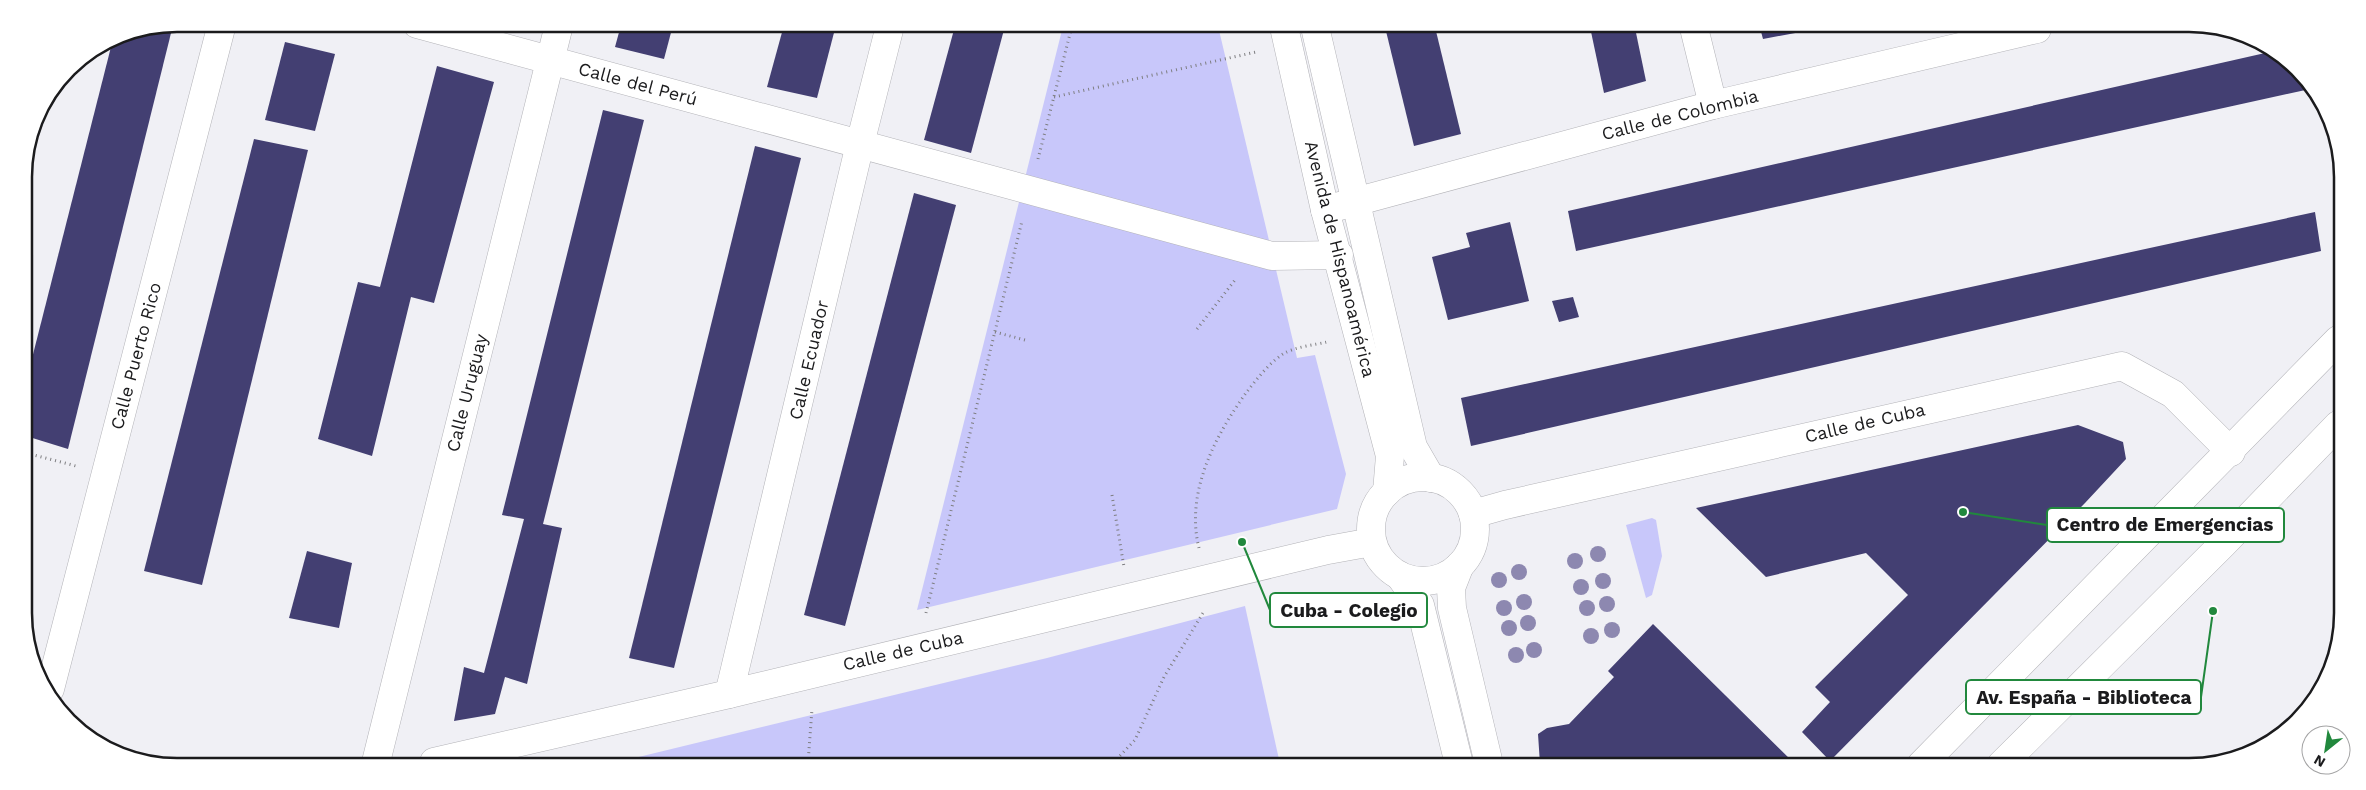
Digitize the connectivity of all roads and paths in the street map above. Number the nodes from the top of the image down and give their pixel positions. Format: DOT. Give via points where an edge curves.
graph roads {
  1 [pos="1317,32"];
  2 [pos="1695,32"];
  3 [pos="2025,32"];
  4 [pos="220,33"];
  5 [pos="450,33"];
  6 [pos="557,33"];
  7 [pos="888,33"];
  8 [pos="1070,33"];
  9 [pos="1286,36"];
  10 [pos="550,60"];
  11 [pos="1054,97"];
  12 [pos="1713,105"];
  13 [pos="860,144"];
  14 [pos="1030,190"];
  15 [pos="1356,200"];
  16 [pos="1325,210"];
  17 [pos="1258,251"];
  18 [pos="1339,255"];
  19 [pos="1197,329"];
  20 [pos="995,332"];
  21 [pos="1358,333"];
  22 [pos="1025,340"];
  23 [pos="2334,344"];
  24 [pos="2334,429"];
  25 [pos="2231,452"];
  26 [pos="32,455"];
  27 [pos="105,474"];
  28 [pos="1431,478"];
  29 [pos="1387,492"];
  30 [pos="1112,495"];
  31 [pos="1473,514"];
  32 [pos="1372,542"];
  33 [pos="1460,565"];
  34 [pos="1400,576"];
  35 [pos="1201,580"];
  36 [pos="1131,597"];
  37 [pos="917,648"];
  38 [pos="806,674"];
  39 [pos="51,683"];
  40 [pos="729,694"];
  41 [pos="1457,757"];
  42 [pos="1487,757"];
  43 [pos="1929,757"];
  44 [pos="2009,757"];
  45 [pos="377,758"];
  46 [pos="452,758"];
  47 [pos="808,758"];
  48 [pos="1118,758"];
  1 -- 15 [label="street, Avenida de Hispanoamérica"];
  2 -- 12 [label="street"];
  3 -- 12 [label="street, Calle de Colombia"];
  4 -- 27 [label="street, Calle Puerto Rico"];
  5 -- 10 [label="street, Calle del Perú"];
  6 -- 10 [label="street, Calle Uruguay"];
  7 -- 13 [label="street, Calle Ecuador"];
  8 -- 11 [label="path"];
  9 -- 11 [label="path"];
  9 -- 16 [label="street, Avenida de Hispanoamérica"];
  10 -- 13 [label="street, Calle del Perú"];
  10 -- 45 [label="street, Calle Uruguay"];
  11 -- 14 [label="path"];
  12 -- 15 [label="street, Calle de Colombia"];
  13 -- 14 [label="street, Calle del Perú"];
  13 -- 40 [label="street, Calle Ecuador"];
  14 -- 17 [label="street, Calle del Perú"];
  14 -- 20 [label="path"];
  15 -- 16 [label="street, Calle de Colombia"];
  15 -- 28 [label="street, Avenida de Hispanoamérica" via="1413,448"];
  16 -- 18 [label="street, Avenida de Hispanoamérica"];
  17 -- 18 [label="street, Calle del Perú" via="1272,256"];
  17 -- 19 [label="path"];
  18 -- 21 [label="street, Avenida de Hispanoamérica"];
  20 -- 22 [label="path"];
  20 -- 37 [label="path"];
  21 -- 29 [label="street, Avenida de Hispanoamérica" via="1390,456"];
  21 -- 35 [label="path" via="1283,354 1257,378 1228,417 1207,460 1199,493 1195,530"];
  23 -- 25 [label="street"];
  24 -- 44 [label="street"];
  25 -- 31 [label="street, Calle de Cuba" via="2173,394 2122,366"];
  25 -- 43 [label="street"];
  26 -- 27 [label="path"];
  27 -- 39 [label="street, Calle Puerto Rico"];
  28 -- 29 [label="street" via="1400,482"];
  28 -- 31 [label="street" via="1457,490"];
  29 -- 32 [label="street" via="1373,515"];
  30 -- 36 [label="path"];
  31 -- 33 [label="street" via="1473,542"];
  32 -- 34 [label="street" via="1387,567"];
  32 -- 35 [label="street, Calle de Cuba"];
  33 -- 34 [label="street" via="1447,575 1432,580"];
  33 -- 42 [label="street" via="1451,588 1452,608"];
  34 -- 41 [label="street" via="1420,605"];
  35 -- 36 [label="street, Calle de Cuba"];
  35 -- 48 [label="path" via="1204,615 1164,677 1135,740"];
  36 -- 37 [label="street, Calle de Cuba"];
  37 -- 38 [label="street, Calle de Cuba"];
  38 -- 40 [label="street, Calle de Cuba"];
  38 -- 47 [label="path" via="813,715"];
  40 -- 46 [label="street, Calle de Cuba"];
}
